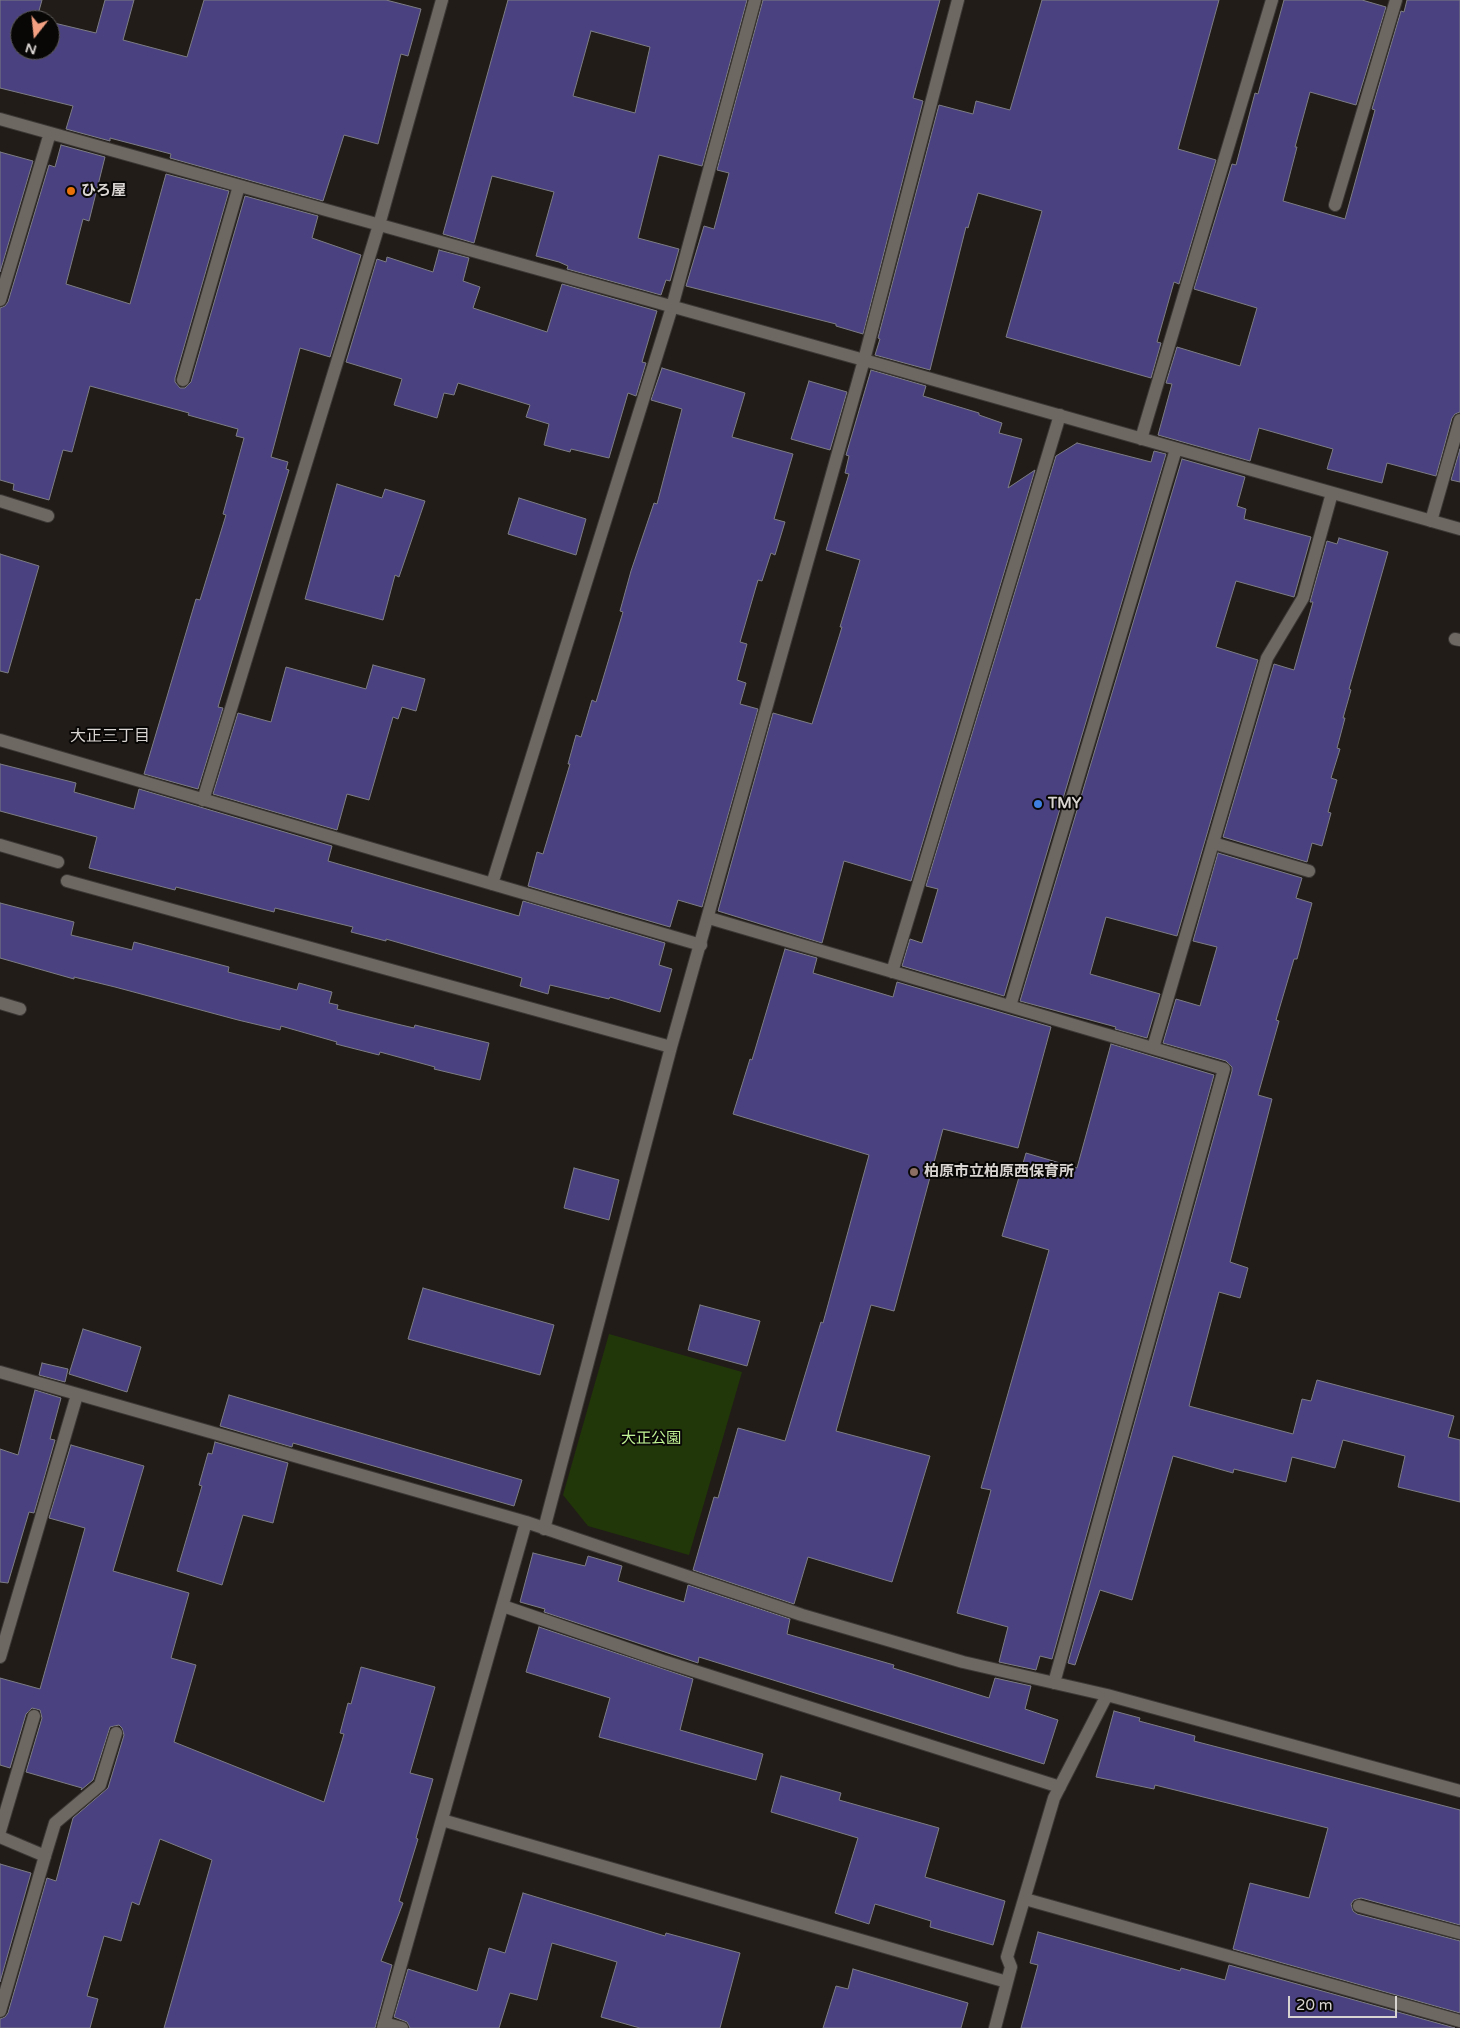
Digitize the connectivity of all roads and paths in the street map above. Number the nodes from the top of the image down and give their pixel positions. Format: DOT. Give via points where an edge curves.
graph roads {
  1 [pos="442,0"];
  2 [pos="755,0"];
  3 [pos="958,0"];
  4 [pos="1272,0"];
  5 [pos="1396,0"];
  6 [pos="0,119"];
  7 [pos="50,133"];
  8 [pos="239,186"];
  9 [pos="1335,205"];
  10 [pos="378,225"];
  11 [pos="0,300"];
  12 [pos="672,307"];
  13 [pos="864,360"];
  14 [pos="183,380"];
  15 [pos="1060,416"];
  16 [pos="1460,420"];
  17 [pos="1141,439"];
  18 [pos="1176,448"];
  19 [pos="1332,493"];
  20 [pos="0,501"];
  21 [pos="48,516"];
  22 [pos="1431,521"];
  23 [pos="1460,529"];
  24 [pos="0,740"];
  25 [pos="203,800"];
  26 [pos="1213,843"];
  27 [pos="0,845"];
  28 [pos="58,862"];
  29 [pos="1308,871"];
  30 [pos="67,880"];
  31 [pos="492,884"];
  32 [pos="709,918"];
  33 [pos="701,945"];
  34 [pos="892,972"];
  35 [pos="0,1003"];
  36 [pos="1010,1006"];
  37 [pos="20,1009"];
  38 [pos="671,1048"];
  39 [pos="1153,1048"];
  40 [pos="0,1372"];
  41 [pos="78,1395"];
  42 [pos="526,1522"];
  43 [pos="544,1529"];
  44 [pos="503,1606"];
  45 [pos="0,1657"];
  46 [pos="1054,1683"];
  47 [pos="1107,1695"];
  48 [pos="34,1716"];
  49 [pos="116,1733"];
  50 [pos="1060,1786"];
  51 [pos="1460,1791"];
  52 [pos="442,1820"];
  53 [pos="0,1831"];
  54 [pos="0,1837"];
  55 [pos="46,1856"];
  56 [pos="1025,1899"];
  57 [pos="1359,1906"];
  58 [pos="1460,1933"];
  59 [pos="1007,1982"];
  60 [pos="0,2012"];
  61 [pos="1460,2020"];
  62 [pos="383,2025"];
  63 [pos="402,2028"];
  64 [pos="995,2028"];
  1 -- 10 [label="street"];
  2 -- 12 [label="street"];
  3 -- 13 [label="street"];
  4 -- 17 [label="street"];
  5 -- 9 [label="street"];
  6 -- 7 [label="street"];
  7 -- 8 [label="street"];
  7 -- 11 [label="street"];
  8 -- 10 [label="street"];
  8 -- 14 [label="street"];
  10 -- 12 [label="street"];
  10 -- 25 [label="street"];
  12 -- 13 [label="street"];
  12 -- 31 [label="street"];
  13 -- 15 [label="street"];
  13 -- 32 [label="street"];
  15 -- 17 [label="street"];
  15 -- 34 [label="street"];
  16 -- 22 [label="street"];
  17 -- 18 [label="street"];
  18 -- 19 [label="street"];
  18 -- 36 [label="street"];
  19 -- 22 [label="street"];
  19 -- 26 [label="street" via="1303,598 1267,658"];
  20 -- 21 [label="street"];
  22 -- 23 [label="street"];
  24 -- 25 [label="street"];
  25 -- 31 [label="street"];
  26 -- 29 [label="street"];
  26 -- 39 [label="street"];
  27 -- 28 [label="street"];
  30 -- 38 [label="street"];
  31 -- 33 [label="street"];
  32 -- 33 [label="street"];
  32 -- 34 [label="street"];
  33 -- 38 [label="street"];
  34 -- 36 [label="street"];
  35 -- 37 [label="street"];
  36 -- 39 [label="street"];
  38 -- 43 [label="street"];
  39 -- 46 [label="street" via="1224,1069"];
  40 -- 41 [label="street"];
  41 -- 42 [label="street"];
  41 -- 45 [label="street"];
  42 -- 43 [label="street"];
  42 -- 44 [label="street"];
  43 -- 46 [label="street" via="802,1615 963,1662"];
  44 -- 50 [label="street" via="663,1661"];
  44 -- 52 [label="street"];
  46 -- 47 [label="street"];
  47 -- 50 [label="street"];
  47 -- 51 [label="street"];
  48 -- 53 [label="street"];
  49 -- 55 [label="street" via="100,1785 55,1823"];
  50 -- 56 [label="street"];
  52 -- 59 [label="street"];
  52 -- 62 [label="street"];
  54 -- 55 [label="street"];
  55 -- 60 [label="street"];
  56 -- 59 [label="street" via="1007,1958 1011,1967"];
  56 -- 61 [label="street"];
  57 -- 58 [label="street"];
  59 -- 64 [label="street"];
  62 -- 63 [label="street"];
}
